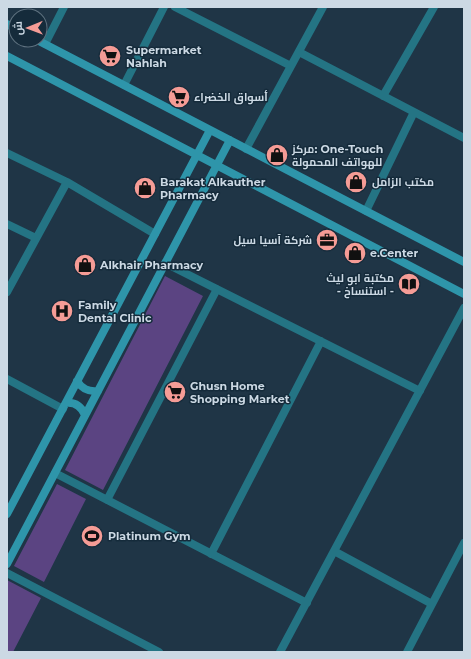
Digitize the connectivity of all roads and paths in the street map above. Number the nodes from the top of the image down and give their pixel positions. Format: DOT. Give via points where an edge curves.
graph roads {
  1 [pos="64,7"];
  2 [pos="164,7"];
  3 [pos="175,7"];
  4 [pos="323,7"];
  5 [pos="434,7"];
  6 [pos="48,31"];
  7 [pos="48,46"];
  8 [pos="299,52"];
  9 [pos="7,56"];
  10 [pos="291,66"];
  11 [pos="124,85"];
  12 [pos="383,96"];
  13 [pos="414,112"];
  14 [pos="210,130"];
  15 [pos="464,138"];
  16 [pos="230,140"];
  17 [pos="246,149"];
  18 [pos="7,153"];
  19 [pos="196,155"];
  20 [pos="217,165"];
  21 [pos="67,182"];
  22 [pos="366,211"];
  23 [pos="7,224"];
  24 [pos="155,234"];
  25 [pos="36,238"];
  26 [pos="464,262"];
  27 [pos="165,263"];
  28 [pos="217,288"];
  29 [pos="7,292"];
  30 [pos="464,294"];
  31 [pos="464,308"];
  32 [pos="321,341"];
  33 [pos="7,378"];
  34 [pos="77,381"];
  35 [pos="98,390"];
  36 [pos="420,391"];
  37 [pos="64,406"];
  38 [pos="85,415"];
  39 [pos="55,473"];
  40 [pos="107,500"];
  41 [pos="7,514"];
  42 [pos="464,543"];
  43 [pos="334,551"];
  44 [pos="211,554"];
  45 [pos="7,564"];
  46 [pos="7,573"];
  47 [pos="307,603"];
  48 [pos="432,604"];
  49 [pos="159,652"];
  50 [pos="280,652"];
  51 [pos="407,652"];
  1 -- 6 [label="street"];
  2 -- 11 [label="street"];
  3 -- 10 [label="street"];
  4 -- 8 [label="street"];
  5 -- 12 [label="street"];
  7 -- 11 [label="street"];
  8 -- 10 [label="street"];
  8 -- 12 [label="street"];
  9 -- 19 [label="street"];
  10 -- 17 [label="street"];
  11 -- 14 [label="street"];
  12 -- 13 [label="street"];
  13 -- 15 [label="street"];
  13 -- 22 [label="street"];
  14 -- 16 [label="street"];
  14 -- 19 [label="street"];
  16 -- 17 [label="street"];
  16 -- 20 [label="street"];
  17 -- 22 [label="street"];
  18 -- 21 [label="street"];
  19 -- 20 [label="street"];
  19 -- 24 [label="street"];
  20 -- 27 [label="street"];
  20 -- 30 [label="street"];
  21 -- 24 [label="street"];
  21 -- 25 [label="street"];
  22 -- 26 [label="street"];
  23 -- 25 [label="street"];
  24 -- 34 [label="street"];
  25 -- 29 [label="street"];
  27 -- 28 [label="street"];
  27 -- 35 [label="street"];
  28 -- 32 [label="street"];
  28 -- 40 [label="street"];
  31 -- 36 [label="street"];
  32 -- 36 [label="street"];
  32 -- 44 [label="street"];
  33 -- 37 [label="street"];
  34 -- 35 [label="street" via="86,390"];
  34 -- 37 [label="street"];
  35 -- 38 [label="street"];
  36 -- 43 [label="street"];
  37 -- 38 [label="street" via="71,403 80,406"];
  37 -- 41 [label="street"];
  38 -- 39 [label="street"];
  39 -- 40 [label="street"];
  39 -- 45 [label="street"];
  40 -- 44 [label="street"];
  42 -- 48 [label="street"];
  43 -- 47 [label="street"];
  43 -- 48 [label="street"];
  44 -- 47 [label="street"];
  46 -- 49 [label="street"];
  47 -- 50 [label="street"];
  48 -- 51 [label="street"];
}
